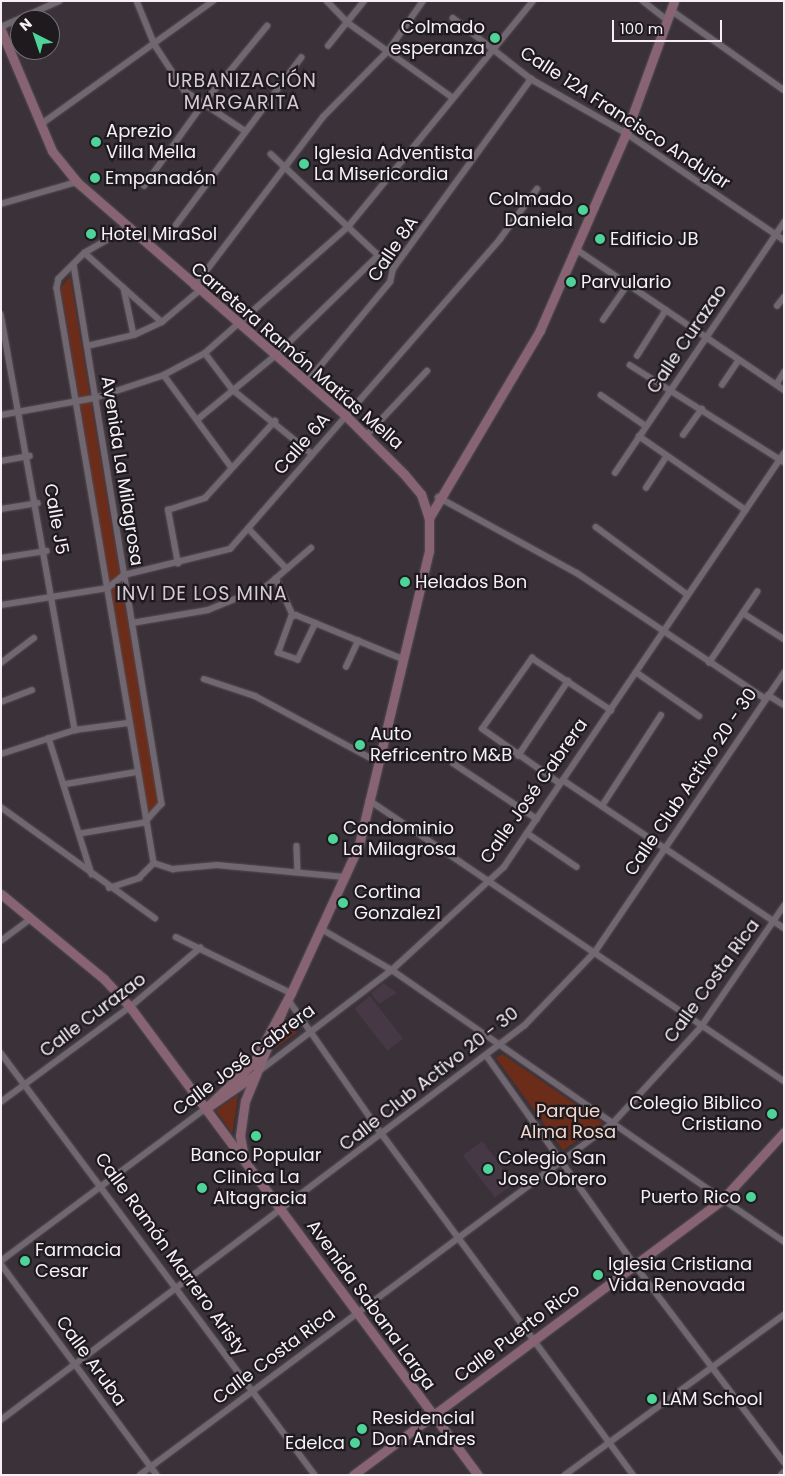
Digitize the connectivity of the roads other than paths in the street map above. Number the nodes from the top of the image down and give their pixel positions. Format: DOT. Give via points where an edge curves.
graph roads {
  1 [pos="59,1"];
  2 [pos="137,1"];
  3 [pos="213,1"];
  4 [pos="327,1"];
  5 [pos="364,1"];
  6 [pos="423,1"];
  7 [pos="533,1"];
  8 [pos="643,1"];
  9 [pos="674,1"];
  10 [pos="669,15"];
  11 [pos="453,18"];
  12 [pos="347,22"];
  13 [pos="267,26"];
  14 [pos="2,33"];
  15 [pos="155,45"];
  16 [pos="328,46"];
  17 [pos="495,50"];
  18 [pos="388,51"];
  19 [pos="301,58"];
  20 [pos="531,79"];
  21 [pos="784,90"];
  22 [pos="453,98"];
  23 [pos="203,104"];
  24 [pos="40,125"];
  25 [pos="244,130"];
  26 [pos="626,133"];
  27 [pos="271,154"];
  28 [pos="287,166"];
  29 [pos="77,182"];
  30 [pos="144,186"];
  31 [pos="537,189"];
  32 [pos="1,204"];
  33 [pos="784,222"];
  34 [pos="176,225"];
  35 [pos="348,227"];
  36 [pos="126,229"];
  37 [pos="775,235"];
  38 [pos="784,240"];
  39 [pos="576,249"];
  40 [pos="85,252"];
  41 [pos="379,255"];
  42 [pos="74,265"];
  43 [pos="393,270"];
  44 [pos="628,284"];
  45 [pos="124,288"];
  46 [pos="196,289"];
  47 [pos="784,298"];
  48 [pos="777,306"];
  49 [pos="666,310"];
  50 [pos="1,314"];
  51 [pos="603,320"];
  52 [pos="162,322"];
  53 [pos="237,324"];
  54 [pos="134,335"];
  55 [pos="706,337"];
  56 [pos="87,346"];
  57 [pos="205,353"];
  58 [pos="276,355"];
  59 [pos="637,356"];
  60 [pos="739,360"];
  61 [pos="630,365"];
  62 [pos="428,371"];
  63 [pos="784,372"];
  64 [pos="164,375"];
  65 [pos="307,382"];
  66 [pos="722,385"];
  67 [pos="776,385"];
  68 [pos="671,388"];
  69 [pos="233,390"];
  70 [pos="784,390"];
  71 [pos="601,395"];
  72 [pos="95,398"];
  73 [pos="75,401"];
  74 [pos="702,409"];
  75 [pos="18,412"];
  76 [pos="1,415"];
  77 [pos="346,416"];
  78 [pos="197,420"];
  79 [pos="275,421"];
  80 [pos="646,426"];
  81 [pos="683,435"];
  82 [pos="366,436"];
  83 [pos="639,436"];
  84 [pos="784,453"];
  85 [pos="312,454"];
  86 [pos="30,456"];
  87 [pos="667,456"];
  88 [pos="782,460"];
  89 [pos="1,461"];
  90 [pos="232,468"];
  91 [pos="614,472"];
  92 [pos="646,488"];
  93 [pos="438,497"];
  94 [pos="38,502"];
  95 [pos="1,509"];
  96 [pos="746,510"];
  97 [pos="429,518"];
  98 [pos="596,527"];
  99 [pos="249,529"];
  100 [pos="311,548"];
  101 [pos="46,551"];
  102 [pos="1,558"];
  103 [pos="178,564"];
  104 [pos="287,569"];
  105 [pos="124,575"];
  106 [pos="276,578"];
  107 [pos="108,588"];
  108 [pos="757,592"];
  109 [pos="53,594"];
  110 [pos="686,594"];
  111 [pos="1,605"];
  112 [pos="743,613"];
  113 [pos="294,615"];
  114 [pos="132,623"];
  115 [pos="316,623"];
  116 [pos="661,630"];
  117 [pos="34,638"];
  118 [pos="784,639"];
  119 [pos="358,640"];
  120 [pos="403,659"];
  121 [pos="709,663"];
  122 [pos="1,664"];
  123 [pos="346,666"];
  124 [pos="636,672"];
  125 [pos="784,672"];
  126 [pos="204,679"];
  127 [pos="568,681"];
  128 [pos="32,690"];
  129 [pos="767,697"];
  130 [pos="1,702"];
  131 [pos="784,705"];
  132 [pos="610,710"];
  133 [pos="661,715"];
  134 [pos="699,716"];
  135 [pos="128,723"];
  136 [pos="75,730"];
  137 [pos="50,738"];
  138 [pos="2,753"];
  139 [pos="518,756"];
  140 [pos="378,762"];
  141 [pos="452,763"];
  142 [pos="136,772"];
  143 [pos="562,782"];
  144 [pos="66,784"];
  145 [pos="369,800"];
  146 [pos="602,806"];
  147 [pos="1,807"];
  148 [pos="537,819"];
  149 [pos="144,823"];
  150 [pos="528,833"];
  151 [pos="80,834"];
  152 [pos="297,846"];
  153 [pos="663,849"];
  154 [pos="154,863"];
  155 [pos="577,867"];
  156 [pos="298,870"];
  157 [pos="92,875"];
  158 [pos="344,877"];
  159 [pos="489,882"];
  160 [pos="110,888"];
  161 [pos="1,894"];
  162 [pos="784,906"];
  163 [pos="31,918"];
  164 [pos="155,918"];
  165 [pos="773,921"];
  166 [pos="320,928"];
  167 [pos="784,928"];
  168 [pos="176,936"];
  169 [pos="1,941"];
  170 [pos="200,948"];
  171 [pos="595,952"];
  172 [pos="392,970"];
  173 [pos="288,999"];
  174 [pos="130,1007"];
  175 [pos="701,1027"];
  176 [pos="311,1031"];
  177 [pos="499,1047"];
  178 [pos="1,1053"];
  179 [pos="487,1056"];
  180 [pos="258,1072"];
  181 [pos="784,1081"];
  182 [pos="25,1084"];
  183 [pos="1,1102"];
  184 [pos="205,1109"];
  185 [pos="613,1123"];
  186 [pos="784,1132"];
  187 [pos="382,1134"];
  188 [pos="244,1160"];
  189 [pos="561,1161"];
  190 [pos="102,1185"];
  191 [pos="722,1200"];
  192 [pos="281,1210"];
  193 [pos="457,1237"];
  194 [pos="777,1237"];
  195 [pos="784,1241"];
  196 [pos="784,1246"];
  197 [pos="1,1263"];
  198 [pos="635,1265"];
  199 [pos="176,1288"];
  200 [pos="356,1314"];
  201 [pos="784,1315"];
  202 [pos="534,1341"];
  203 [pos="75,1364"];
  204 [pos="712,1367"];
  205 [pos="253,1391"];
  206 [pos="432,1416"];
  207 [pos="1,1420"];
  208 [pos="609,1442"];
  209 [pos="784,1462"];
  210 [pos="150,1466"];
  211 [pos="784,1472"];
  212 [pos="140,1475"];
  213 [pos="157,1475"];
  214 [pos="315,1475"];
  215 [pos="353,1475"];
  216 [pos="478,1475"];
  217 [pos="565,1475"];
  218 [pos="633,1475"];
  219 [pos="781,1475"];
  1 -- 14 [label="street"];
  2 -- 15 [label="street"];
  3 -- 15 [label="street"];
  4 -- 12 [label="street"];
  5 -- 12 [label="street"];
  6 -- 18 [label="street"];
  7 -- 17 [label="street"];
  8 -- 10 [label="street"];
  9 -- 10 [label="main road"];
  10 -- 21 [label="street"];
  10 -- 26 [label="main road"];
  11 -- 17 [label="street, Calle 12A Francisco Andujar"];
  12 -- 16 [label="street"];
  12 -- 18 [label="street"];
  13 -- 23 [label="street"];
  14 -- 24 [label="main road, Carretera Ramón Matías Mella"];
  15 -- 23 [label="street" via="185,91"];
  15 -- 24 [label="street"];
  17 -- 20 [label="street, Calle 12A Francisco Andujar"];
  17 -- 22 [label="street"];
  18 -- 22 [label="street"];
  18 -- 28 [label="street" via="323,117"];
  19 -- 25 [label="street"];
  20 -- 26 [label="street, Calle 12A Francisco Andujar"];
  20 -- 43 [label="street, Calle 8A"];
  22 -- 35 [label="street"];
  23 -- 25 [label="street"];
  23 -- 30 [label="street"];
  24 -- 29 [label="main road, Carretera Ramón Matías Mella"];
  25 -- 34 [label="street"];
  26 -- 37 [label="street, Calle 12A Francisco Andujar"];
  26 -- 39 [label="main road"];
  27 -- 28 [label="street"];
  28 -- 35 [label="street"];
  28 -- 46 [label="street"];
  29 -- 32 [label="street"];
  29 -- 36 [label="main road, Carretera Ramón Matías Mella"];
  31 -- 77 [label="street, Calle 6A" via="500,239"];
  33 -- 37 [label="street, Calle Curazao"];
  35 -- 41 [label="street"];
  35 -- 53 [label="street"];
  36 -- 40 [label="street, Avenida La Milagrosa"];
  36 -- 46 [label="main road, Carretera Ramón Matías Mella"];
  37 -- 38 [label="street, Calle 12A Francisco Andujar"];
  37 -- 55 [label="street, Calle Curazao"];
  39 -- 44 [label="street"];
  39 -- 93 [label="main road" via="533,345"];
  40 -- 42 [label="street, Avenida La Milagrosa"];
  40 -- 45 [label="street"];
  41 -- 43 [label="street"];
  41 -- 58 [label="street"];
  42 -- 56 [label="street, Avenida La Milagrosa"];
  42 -- 73 [label="street, Avenida La Milagrosa" via="57,288"];
  43 -- 65 [label="street, Calle 8A" via="379,296"];
  44 -- 49 [label="street"];
  44 -- 51 [label="street"];
  45 -- 52 [label="street"];
  45 -- 54 [label="street"];
  46 -- 52 [label="street"];
  46 -- 53 [label="main road, Carretera Ramón Matías Mella"];
  47 -- 48 [label="street"];
  49 -- 55 [label="street"];
  49 -- 59 [label="street"];
  50 -- 75 [label="street, Calle J5"];
  52 -- 54 [label="street"];
  53 -- 57 [label="street"];
  53 -- 58 [label="main road, Carretera Ramón Matías Mella"];
  54 -- 56 [label="street"];
  55 -- 60 [label="street"];
  55 -- 68 [label="street, Calle Curazao"];
  56 -- 72 [label="street, Avenida La Milagrosa"];
  57 -- 64 [label="street"];
  57 -- 69 [label="street"];
  58 -- 65 [label="main road, Carretera Ramón Matías Mella"];
  58 -- 69 [label="street"];
  60 -- 66 [label="street"];
  60 -- 67 [label="street"];
  61 -- 68 [label="street"];
  62 -- 82 [label="street"];
  63 -- 67 [label="street"];
  64 -- 72 [label="street"];
  64 -- 78 [label="street"];
  65 -- 77 [label="main road, Carretera Ramón Matías Mella"];
  67 -- 70 [label="street"];
  68 -- 74 [label="street"];
  68 -- 80 [label="street, Calle Curazao"];
  69 -- 78 [label="street"];
  69 -- 79 [label="street"];
  71 -- 80 [label="street"];
  72 -- 73 [label="street"];
  72 -- 105 [label="street, Avenida La Milagrosa"];
  73 -- 75 [label="street"];
  73 -- 107 [label="street, Avenida La Milagrosa"];
  74 -- 81 [label="street"];
  74 -- 88 [label="street"];
  75 -- 76 [label="street"];
  75 -- 86 [label="street, Calle J5"];
  77 -- 82 [label="main road, Carretera Ramón Matías Mella"];
  77 -- 85 [label="street, Calle 6A"];
  78 -- 90 [label="street"];
  79 -- 85 [label="street"];
  79 -- 90 [label="street"];
  80 -- 83 [label="street, Calle Curazao"];
  82 -- 97 [label="main road, Carretera Ramón Matías Mella" via="421,494"];
  83 -- 87 [label="street"];
  83 -- 91 [label="street, Calle Curazao"];
  84 -- 88 [label="street, Calle José Cabrera"];
  85 -- 99 [label="street, Calle 6A"];
  86 -- 89 [label="street"];
  86 -- 94 [label="street, Calle J5"];
  87 -- 92 [label="street"];
  87 -- 96 [label="street"];
  88 -- 96 [label="street, Calle José Cabrera"];
  90 -- 103 [label="street" via="202,501 170,508 168,514"];
  93 -- 97 [label="main road"];
  93 -- 116 [label="street" via="577,573"];
  94 -- 95 [label="street"];
  94 -- 101 [label="street, Calle J5"];
  96 -- 110 [label="street, Calle José Cabrera"];
  97 -- 120 [label="main road, Carretera Ramón Matías Mella" via="429,550"];
  98 -- 110 [label="street"];
  99 -- 103 [label="street, Calle 6A" via="220,554"];
  99 -- 104 [label="street"];
  100 -- 104 [label="street"];
  101 -- 102 [label="street"];
  101 -- 109 [label="street, Calle J5"];
  103 -- 105 [label="street, Calle 6A"];
  104 -- 106 [label="street"];
  105 -- 107 [label="street, Calle 6A"];
  105 -- 114 [label="street, Avenida La Milagrosa"];
  106 -- 113 [label="street"];
  106 -- 114 [label="street" via="208,610"];
  107 -- 109 [label="street"];
  107 -- 135 [label="street, Avenida La Milagrosa"];
  108 -- 112 [label="street"];
  109 -- 111 [label="street"];
  109 -- 136 [label="street, Calle J5"];
  110 -- 116 [label="street, Calle José Cabrera"];
  112 -- 118 [label="street"];
  112 -- 121 [label="street"];
  113 -- 115 [label="street"];
  113 -- 115 [label="street" via="276,648 294,661"];
  114 -- 149 [label="street, Avenida La Milagrosa" via="162,804"];
  115 -- 119 [label="street"];
  116 -- 121 [label="street"];
  116 -- 124 [label="street, Calle José Cabrera"];
  117 -- 122 [label="street"];
  119 -- 120 [label="street"];
  119 -- 123 [label="street"];
  120 -- 140 [label="main road, Carretera Ramón Matías Mella"];
  121 -- 129 [label="street"];
  124 -- 132 [label="street, Calle José Cabrera"];
  124 -- 134 [label="street"];
  125 -- 129 [label="street, Calle Club Activo 20 - 30"];
  126 -- 140 [label="street" via="255,696"];
  127 -- 132 [label="street"];
  127 -- 139 [label="street"];
  127 -- 139 [label="street" via="532,658 482,730"];
  128 -- 130 [label="street"];
  129 -- 131 [label="street"];
  129 -- 153 [label="street, Calle Club Activo 20 - 30"];
  132 -- 143 [label="street, Calle José Cabrera"];
  133 -- 146 [label="street"];
  135 -- 136 [label="street"];
  135 -- 142 [label="street, Avenida La Milagrosa"];
  136 -- 137 [label="street"];
  137 -- 138 [label="street"];
  137 -- 144 [label="street"];
  139 -- 143 [label="street"];
  140 -- 145 [label="main road, Carretera Ramón Matías Mella"];
  141 -- 148 [label="street"];
  142 -- 144 [label="street"];
  142 -- 149 [label="street, Avenida La Milagrosa"];
  143 -- 146 [label="street"];
  143 -- 148 [label="street, Calle José Cabrera"];
  144 -- 151 [label="street"];
  145 -- 158 [label="main road, Carretera Ramón Matías Mella" via="358,845"];
  145 -- 159 [label="street"];
  146 -- 153 [label="street"];
  147 -- 157 [label="street"];
  148 -- 150 [label="street, Calle José Cabrera"];
  149 -- 151 [label="street"];
  149 -- 154 [label="street, Avenida La Milagrosa"];
  150 -- 155 [label="street"];
  150 -- 159 [label="street, Calle José Cabrera"];
  151 -- 157 [label="street"];
  152 -- 156 [label="street"];
  153 -- 165 [label="street"];
  153 -- 171 [label="street, Calle Club Activo 20 - 30"];
  154 -- 156 [label="street" via="173,869 217,865"];
  154 -- 160 [label="street" via="139,878"];
  156 -- 158 [label="street"];
  157 -- 160 [label="street"];
  158 -- 166 [label="main road, Carretera Ramón Matías Mella"];
  159 -- 171 [label="street"];
  159 -- 172 [label="street, Calle José Cabrera"];
  160 -- 164 [label="street"];
  161 -- 163 [label="main road, Avenida Sabana Larga"];
  162 -- 165 [label="street, Calle Costa Rica"];
  163 -- 169 [label="street"];
  163 -- 174 [label="main road, Avenida Sabana Larga" via="104,979"];
  165 -- 167 [label="street"];
  165 -- 175 [label="street, Calle Costa Rica"];
  166 -- 172 [label="street"];
  166 -- 173 [label="main road, Carretera Ramón Matías Mella"];
  168 -- 170 [label="street"];
  170 -- 173 [label="street"];
  170 -- 174 [label="street, Calle Curazao"];
  171 -- 175 [label="street"];
  171 -- 177 [label="street, Calle Club Activo 20 - 30"];
  172 -- 176 [label="street, Calle José Cabrera"];
  172 -- 177 [label="street"];
  173 -- 176 [label="street"];
  173 -- 180 [label="main road, Carretera Ramón Matías Mella"];
  173 -- 184 [label="main road, Carretera Ramón Matías Mella" via="246,1073"];
  174 -- 182 [label="street, Calle Curazao"];
  174 -- 184 [label="main road, Avenida Sabana Larga"];
  175 -- 181 [label="street"];
  175 -- 185 [label="street, Calle Costa Rica"];
  176 -- 180 [label="street, Calle José Cabrera"];
  176 -- 187 [label="street"];
  177 -- 179 [label="street, Calle Club Activo 20 - 30"];
  177 -- 185 [label="street"];
  178 -- 182 [label="street, Calle Ramón Marrero Aristy"];
  179 -- 187 [label="street, Calle Club Activo 20 - 30"];
  179 -- 189 [label="street"];
  180 -- 184 [label="main road, Calle José Cabrera"];
  180 -- 188 [label="main road, Carretera Ramón Matías Mella" via="240,1121"];
  182 -- 183 [label="street, Calle Curazao"];
  182 -- 190 [label="street, Calle Ramón Marrero Aristy"];
  184 -- 188 [label="main road, Avenida Sabana Larga"];
  184 -- 190 [label="street, Calle José Cabrera"];
  185 -- 189 [label="street, Calle Costa Rica"];
  185 -- 191 [label="street"];
  186 -- 191 [label="main road, Calle Puerto Rico"];
  187 -- 192 [label="street, Calle Club Activo 20 - 30"];
  187 -- 193 [label="street"];
  188 -- 192 [label="main road, Avenida Sabana Larga"];
  189 -- 193 [label="street, Calle Costa Rica"];
  189 -- 198 [label="street"];
  190 -- 197 [label="street, Calle José Cabrera"];
  190 -- 199 [label="street, Calle Ramón Marrero Aristy"];
  191 -- 194 [label="street"];
  191 -- 198 [label="main road, Calle Puerto Rico"];
  192 -- 199 [label="street, Calle Club Activo 20 - 30"];
  192 -- 200 [label="main road, Avenida Sabana Larga"];
  193 -- 200 [label="street, Calle Costa Rica"];
  193 -- 202 [label="street"];
  194 -- 195 [label="street"];
  194 -- 196 [label="street"];
  197 -- 203 [label="street, Calle Aruba"];
  198 -- 202 [label="main road, Calle Puerto Rico"];
  198 -- 204 [label="street"];
  199 -- 203 [label="street, Calle Club Activo 20 - 30"];
  199 -- 205 [label="street, Calle Ramón Marrero Aristy"];
  200 -- 205 [label="street, Calle Costa Rica"];
  200 -- 206 [label="main road, Avenida Sabana Larga"];
  201 -- 204 [label="street"];
  202 -- 206 [label="main road, Calle Puerto Rico"];
  202 -- 208 [label="street"];
  203 -- 207 [label="street, Calle Club Activo 20 - 30"];
  203 -- 210 [label="street, Calle Aruba"];
  204 -- 208 [label="street"];
  204 -- 209 [label="street"];
  205 -- 210 [label="street, Calle Costa Rica"];
  205 -- 214 [label="street, Calle Ramón Marrero Aristy"];
  206 -- 215 [label="main road, Calle Puerto Rico"];
  206 -- 216 [label="main road, Avenida Sabana Larga"];
  208 -- 217 [label="street"];
  208 -- 218 [label="street"];
  210 -- 212 [label="street, Calle Costa Rica"];
  210 -- 213 [label="street, Calle Aruba"];
  211 -- 219 [label="street"];
}
